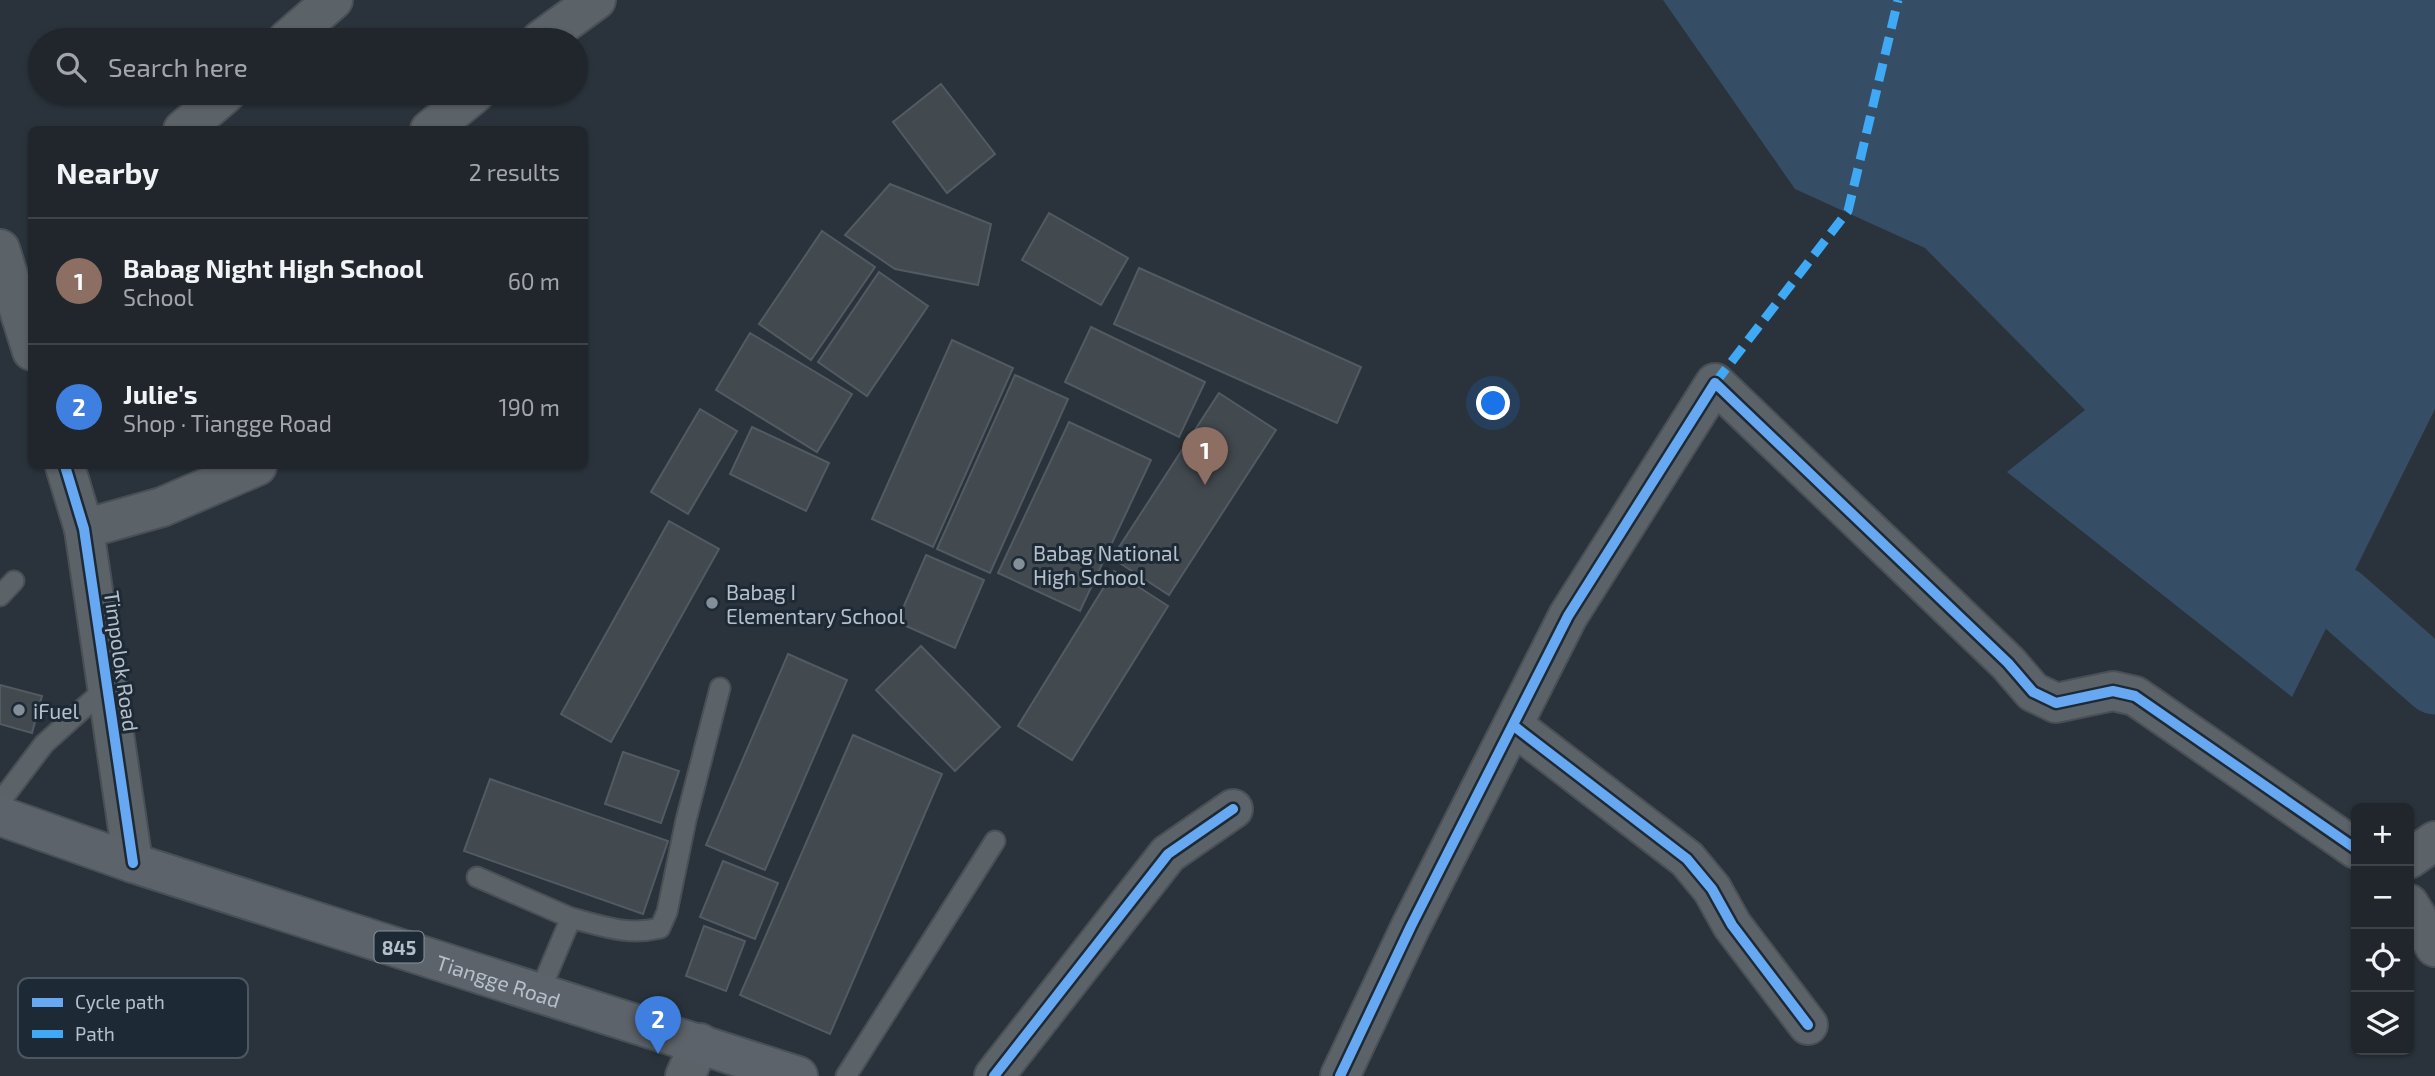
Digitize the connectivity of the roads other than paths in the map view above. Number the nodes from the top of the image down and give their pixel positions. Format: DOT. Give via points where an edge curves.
graph roads {
  1 [pos="333,0"];
  2 [pos="596,0"];
  3 [pos="301,28"];
  4 [pos="558,28"];
  5 [pos="212,105"];
  6 [pos="460,105"];
  7 [pos="188,126"];
  8 [pos="435,126"];
  9 [pos="0,249"];
  10 [pos="28,338"];
  11 [pos="66,469"];
  12 [pos="250,469"];
  13 [pos="84,529"];
  14 [pos="14,581"];
  15 [pos="0,596"];
  16 [pos="107,687"];
  17 [pos="720,688"];
  18 [pos="1514,726"];
  19 [pos="0,802"];
  20 [pos="1233,809"];
  21 [pos="0,816"];
  22 [pos="995,841"];
  23 [pos="2435,841"];
  24 [pos="2351,846"];
  25 [pos="2414,856"];
  26 [pos="133,863"];
  27 [pos="477,877"];
  28 [pos="2414,912"];
  29 [pos="571,918"];
  30 [pos="2435,947"];
  31 [pos="540,991"];
  32 [pos="1808,1025"];
  33 [pos="693,1059"];
  34 [pos="798,1076"];
  35 [pos="846,1076"];
  36 [pos="994,1076"];
  37 [pos="1340,1076"];
  1 -- 3 [label="street"];
  2 -- 4 [label="street"];
  5 -- 7 [label="street"];
  6 -- 8 [label="street"];
  9 -- 10 [label="street"];
  11 -- 13 [label="street, Timpolok Road"];
  12 -- 13 [label="street" via="162,508"];
  13 -- 16 [label="street, Timpolok Road"];
  14 -- 15 [label="lane"];
  16 -- 19 [label="lane" via="44,744"];
  16 -- 26 [label="street, Timpolok Road"];
  17 -- 29 [label="lane" via="660,928 629,932"];
  18 -- 24 [label="street" via="1568,616 1715,383 2033,692 2056,703 2113,691 2135,696"];
  18 -- 32 [label="street" via="1687,859"];
  18 -- 37 [label="street"];
  20 -- 36 [label="street" via="1168,854"];
  21 -- 26 [label="main road, Tiangge Road / 845"];
  22 -- 35 [label="lane"];
  23 -- 25 [label="street"];
  26 -- 31 [label="main road, Tiangge Road / 845"];
  27 -- 29 [label="lane"];
  28 -- 30 [label="street"];
  29 -- 31 [label="lane"];
  31 -- 33 [label="main road, Tiangge Road / 845"];
  33 -- 34 [label="main road, Tiangge Road / 845"];
}
